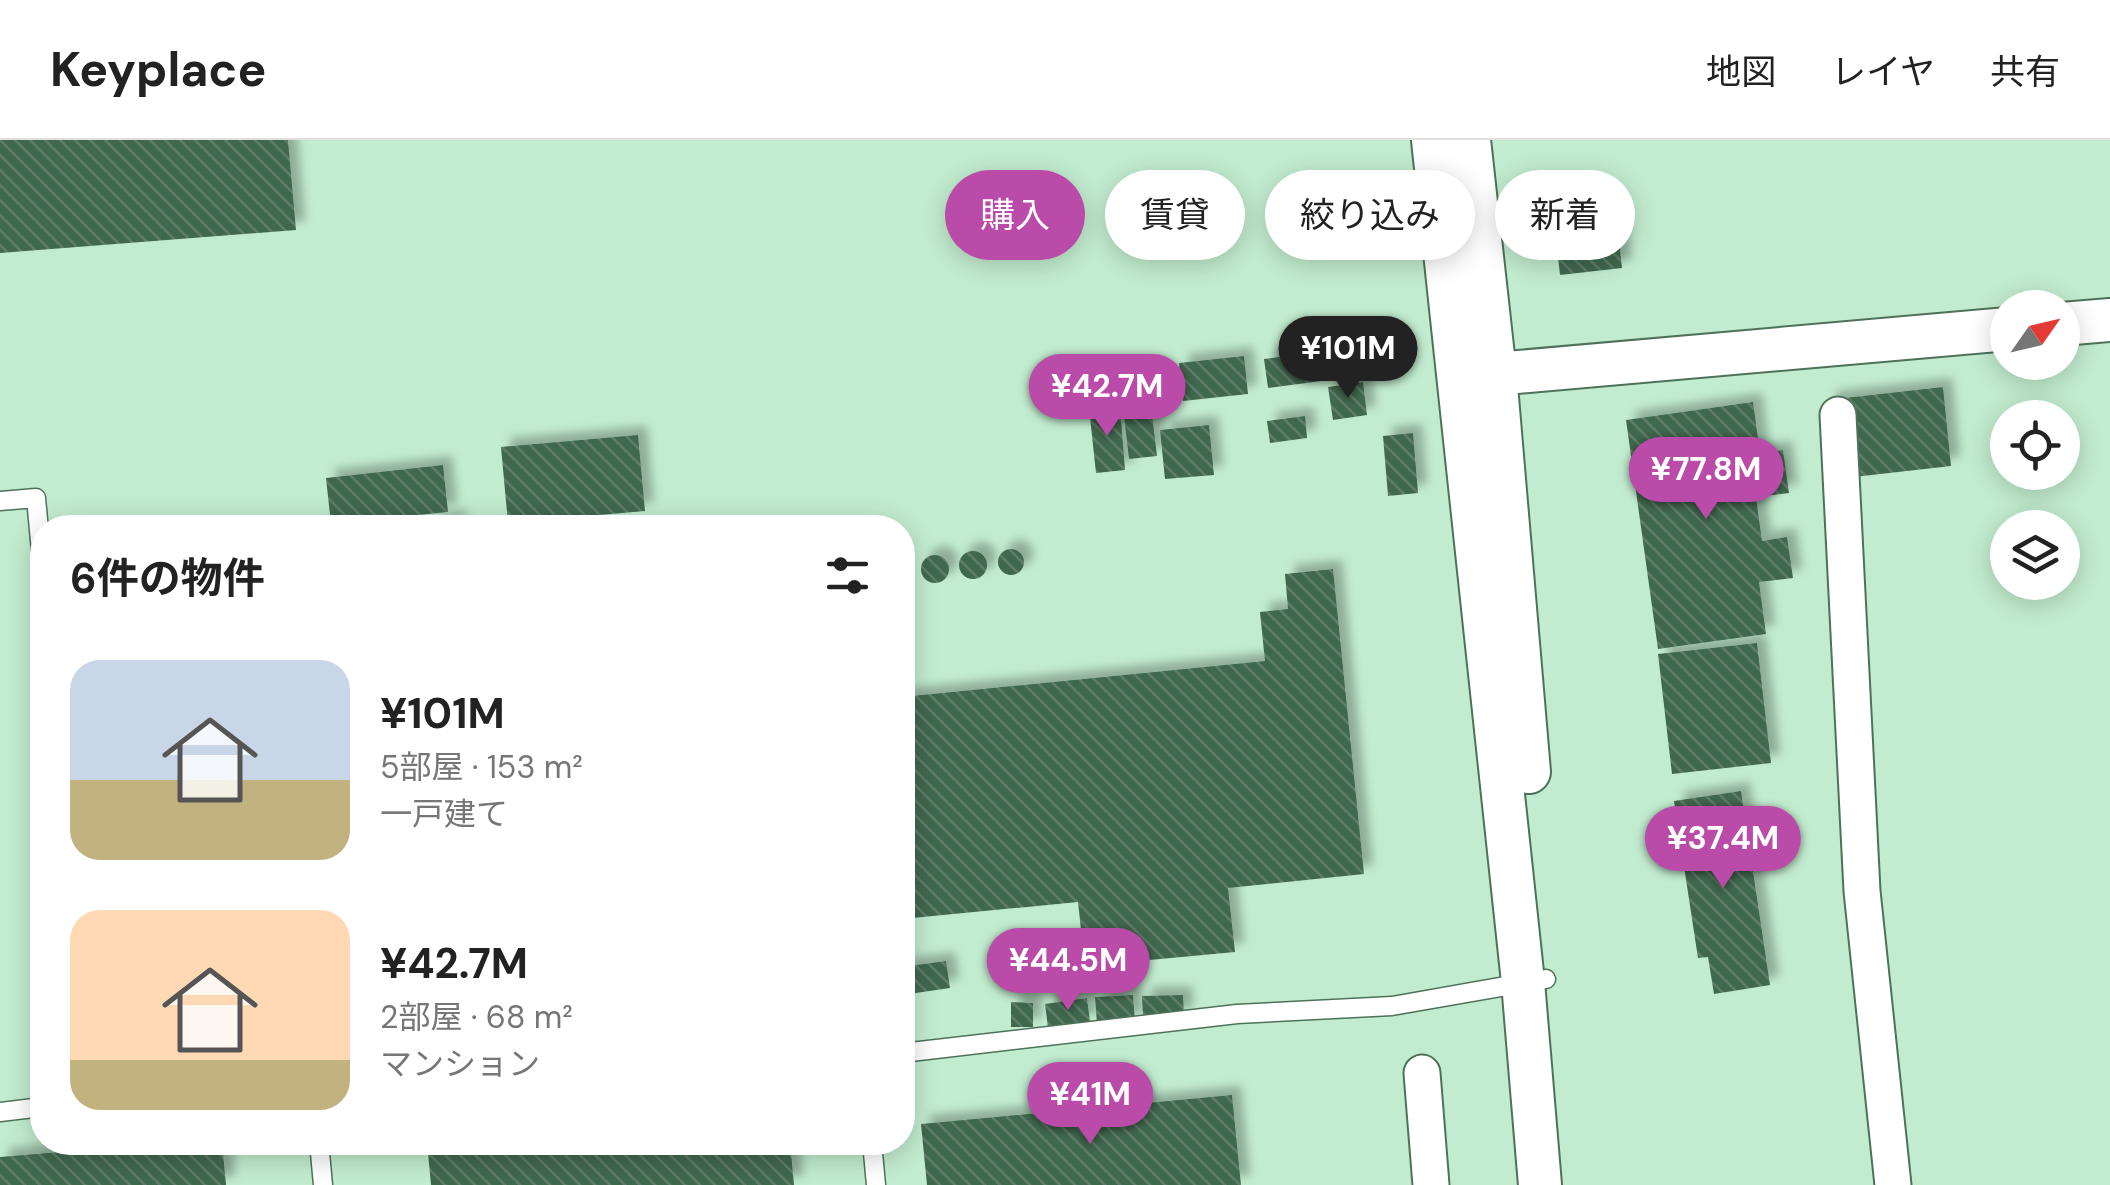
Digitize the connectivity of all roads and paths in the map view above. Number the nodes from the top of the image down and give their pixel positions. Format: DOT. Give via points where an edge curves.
graph roads {
  1 [pos="1432,140"];
  2 [pos="1469,140"];
  3 [pos="2110,320"];
  4 [pos="2080,322"];
  5 [pos="1990,331"];
  6 [pos="1494,374"];
  7 [pos="1838,415"];
  8 [pos="0,501"];
  9 [pos="38,515"];
  10 [pos="1534,981"];
  11 [pos="915,1051"];
  12 [pos="1422,1073"];
  13 [pos="30,1108"];
  14 [pos="0,1112"];
  15 [pos="320,1155"];
  16 [pos="873,1155"];
  17 [pos="323,1185"];
  18 [pos="876,1185"];
  19 [pos="1431,1185"];
  20 [pos="1540,1185"];
  21 [pos="1562,1185"];
  22 [pos="1893,1185"];
  1 -- 10 [label="street"];
  2 -- 6 [label="street"];
  3 -- 4 [label="street"];
  5 -- 6 [label="street"];
  6 -- 10 [label="street"];
  7 -- 22 [label="street" via="1862,891"];
  8 -- 9 [label="lane" via="36,498"];
  10 -- 11 [label="lane" via="1392,1006 1237,1014"];
  10 -- 20 [label="street"];
  10 -- 21 [label="street"];
  12 -- 19 [label="street"];
  13 -- 14 [label="lane"];
  15 -- 17 [label="lane"];
  16 -- 18 [label="lane"];
}
